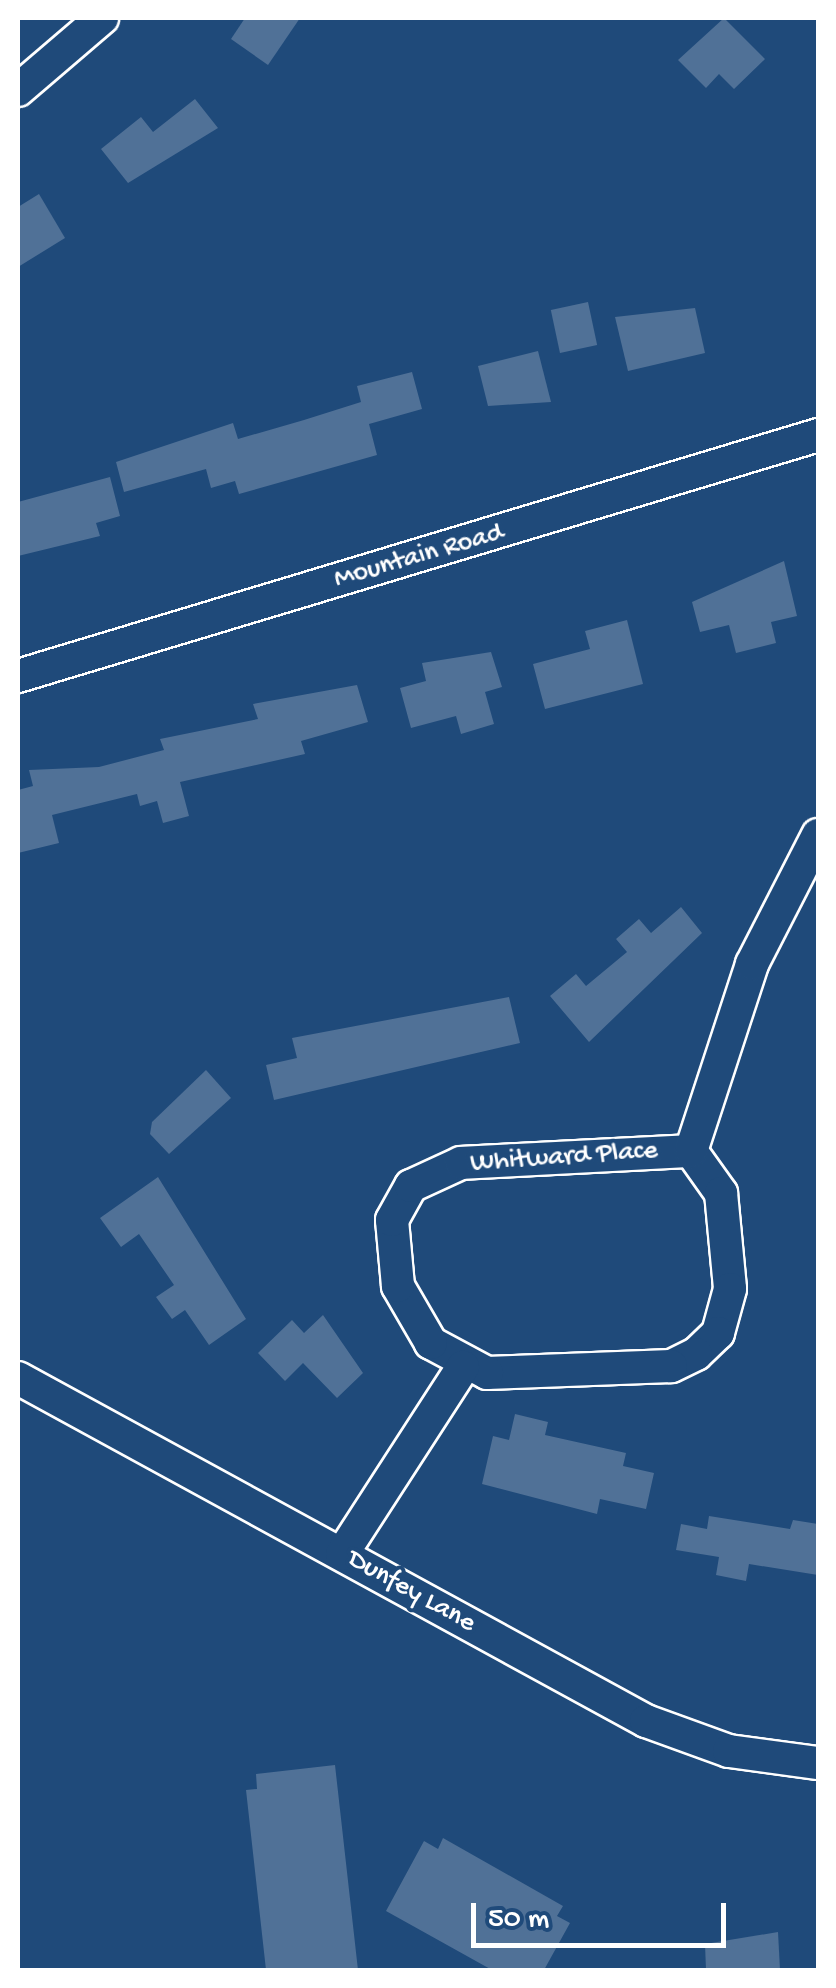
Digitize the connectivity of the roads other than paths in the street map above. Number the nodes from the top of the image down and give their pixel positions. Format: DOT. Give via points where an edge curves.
graph roads {
  1 [pos="102,18"];
  2 [pos="18,90"];
  3 [pos="816,446"];
  4 [pos="18,676"];
  5 [pos="818,835"];
  6 [pos="691,1151"];
  7 [pos="463,1367"];
  8 [pos="18,1378"];
  9 [pos="342,1554"];
  10 [pos="818,1763"];
  1 -- 2 [label="street"];
  3 -- 4 [label="street, Mountain Road"];
  5 -- 6 [label="street, Whitward Place" via="752,964"];
  6 -- 7 [label="street, Whitward Place" via="720,1194 730,1290 718,1334 670,1366"];
  6 -- 7 [label="street, Whitward Place" via="461,1163 412,1186 392,1220 398,1286 431,1343"];
  7 -- 9 [label="street"];
  8 -- 9 [label="street, Dunfey Lane"];
  9 -- 10 [label="street, Dunfey Lane" via="646,1721 729,1751"];
}
